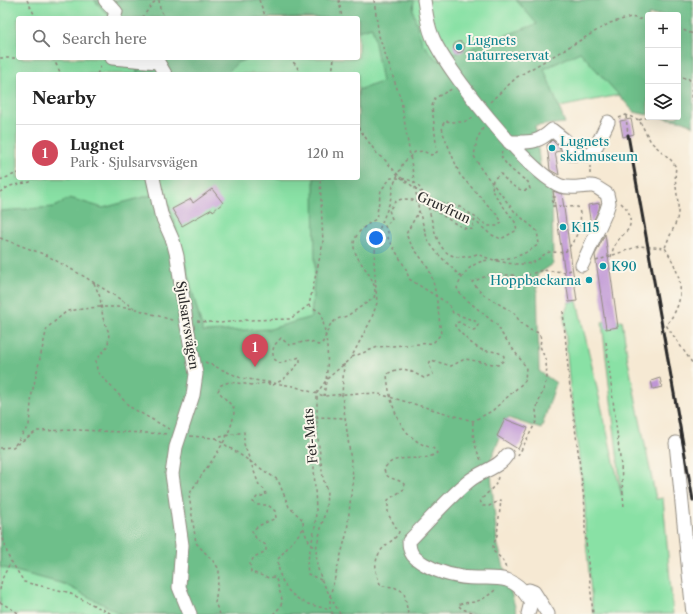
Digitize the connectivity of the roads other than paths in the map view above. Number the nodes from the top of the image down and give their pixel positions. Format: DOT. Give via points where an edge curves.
graph roads {
  1 [pos="105,0"];
  2 [pos="424,0"];
  3 [pos="115,16"];
  4 [pos="135,60"];
  5 [pos="164,72"];
  6 [pos="608,122"];
  7 [pos="509,142"];
  8 [pos="153,180"];
  9 [pos="582,265"];
  10 [pos="676,443"];
  11 [pos="507,455"];
  12 [pos="518,585"];
  13 [pos="190,614"];
  14 [pos="528,614"];
  15 [pos="548,614"];
  16 [pos="693,614"];
  1 -- 3 [label="street" via="116,12"];
  2 -- 7 [label="street" via="432,36 449,66"];
  4 -- 5 [label="street" via="158,62"];
  6 -- 7 [label="street" via="592,155 570,154 566,141 552,130 544,138 533,142"];
  7 -- 9 [label="street" via="549,179 561,186 574,188 592,185 607,194 609,203 606,212"];
  8 -- 13 [label="street, Sjulsarvsvägen" via="161,214 177,256 196,384 173,462 172,484 182,545 179,587"];
  10 -- 16 [label="street"];
  11 -- 12 [label="street" via="503,462 471,480 452,496 409,541 409,550 414,558 443,573 459,577 504,579"];
  12 -- 14 [label="street" via="531,602"];
  12 -- 15 [label="street" via="534,592"];
}
